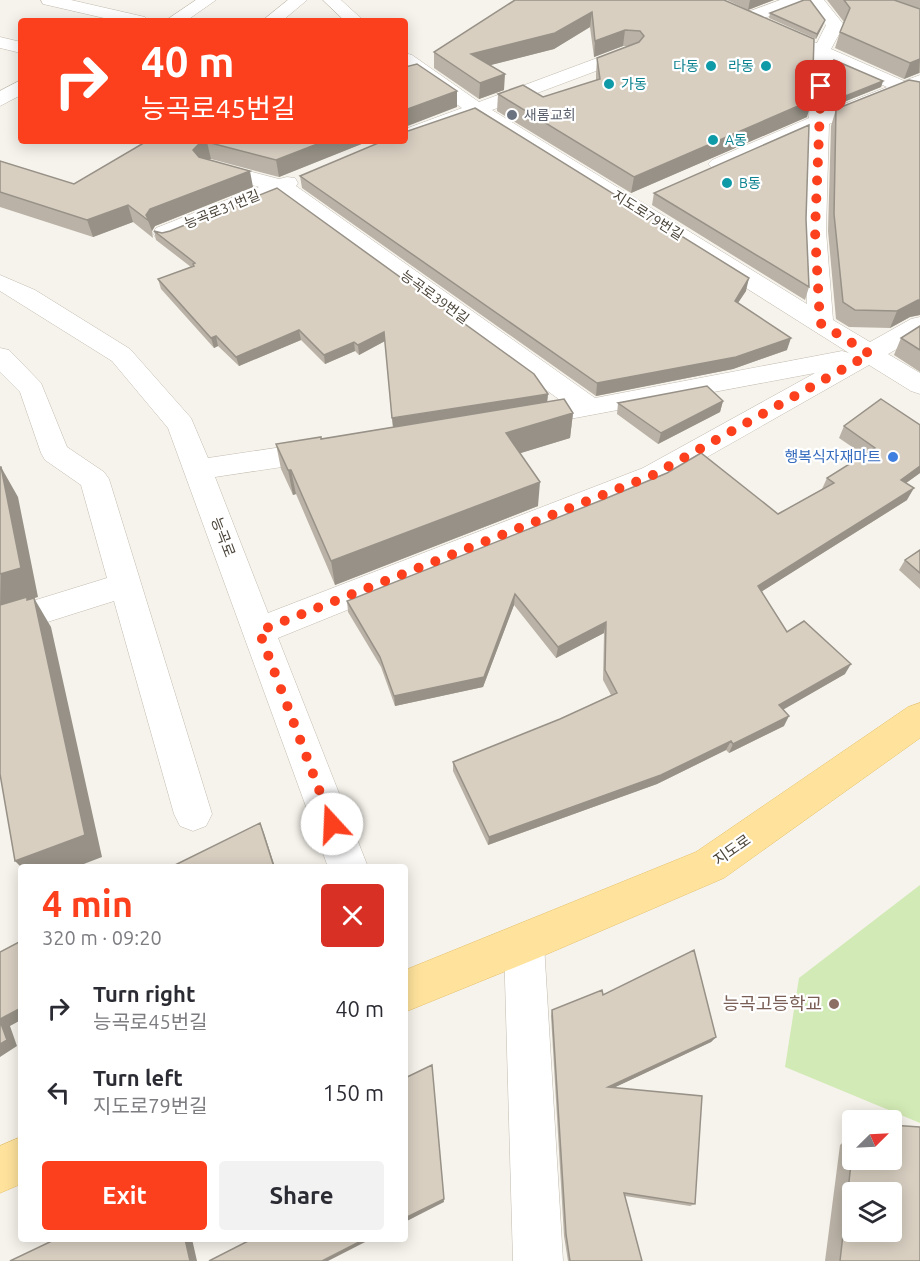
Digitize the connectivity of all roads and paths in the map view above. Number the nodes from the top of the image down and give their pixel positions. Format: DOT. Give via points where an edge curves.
graph roads {
  1 [pos="49,0"];
  2 [pos="208,0"];
  3 [pos="299,0"];
  4 [pos="331,0"];
  5 [pos="795,0"];
  6 [pos="815,0"];
  7 [pos="728,9"];
  8 [pos="126,18"];
  9 [pos="179,18"];
  10 [pos="275,18"];
  11 [pos="352,18"];
  12 [pos="748,18"];
  13 [pos="769,28"];
  14 [pos="790,37"];
  15 [pos="0,42"];
  16 [pos="18,47"];
  17 [pos="630,52"];
  18 [pos="821,52"];
  19 [pos="408,61"];
  20 [pos="18,88"];
  21 [pos="915,88"];
  22 [pos="0,100"];
  23 [pos="474,108"];
  24 [pos="820,120"];
  25 [pos="408,135"];
  26 [pos="210,167"];
  27 [pos="700,173"];
  28 [pos="291,182"];
  29 [pos="164,232"];
  30 [pos="0,282"];
  31 [pos="820,323"];
  32 [pos="920,325"];
  33 [pos="870,354"];
  34 [pos="0,356"];
  35 [pos="920,385"];
  36 [pos="590,408"];
  37 [pos="498,423"];
  38 [pos="348,447"];
  39 [pos="197,470"];
  40 [pos="126,585"];
  41 [pos="0,624"];
  42 [pos="259,631"];
  43 [pos="920,718"];
  44 [pos="194,814"];
  45 [pos="347,864"];
  46 [pos="524,944"];
  47 [pos="408,990"];
  48 [pos="18,1161"];
  49 [pos="0,1170"];
  50 [pos="538,1261"];
  1 -- 8 [label="street"];
  2 -- 9 [label="street"];
  3 -- 10 [label="street"];
  4 -- 11 [label="street"];
  5 -- 12 [label="street"];
  6 -- 18 [label="street" via="835,25"];
  7 -- 12 [label="street"];
  12 -- 13 [label="street"];
  14 -- 18 [label="street"];
  15 -- 16 [label="street"];
  17 -- 23 [label="street"];
  18 -- 21 [label="street"];
  18 -- 24 [label="street"];
  19 -- 23 [label="street, 지도로79번길"];
  20 -- 22 [label="street"];
  21 -- 24 [label="street"];
  23 -- 25 [label="street"];
  23 -- 31 [label="street, 지도로79번길" via="641,199"];
  24 -- 27 [label="street"];
  24 -- 31 [label="street" via="815,231"];
  26 -- 28 [label="street, 능곡로31번길"];
  28 -- 29 [label="street, 능곡로31번길"];
  28 -- 36 [label="street, 능곡로39번길"];
  30 -- 39 [label="street, 능곡로" via="121,355 181,425"];
  31 -- 33 [label="street, 지도로79번길"];
  32 -- 33 [label="street"];
  33 -- 35 [label="street, 지도로79번길"];
  33 -- 36 [label="street"];
  33 -- 42 [label="street" via="653,475"];
  34 -- 40 [label="street" via="32,389 55,453 94,479"];
  36 -- 37 [label="street"];
  38 -- 39 [label="street"];
  39 -- 42 [label="street, 능곡로"];
  40 -- 41 [label="street"];
  40 -- 44 [label="street"];
  42 -- 45 [label="street, 능곡로"];
  43 -- 46 [label="main road, 지도로" via="710,865"];
  46 -- 47 [label="main road, 지도로"];
  46 -- 50 [label="street"];
  48 -- 49 [label="main road"];
}
